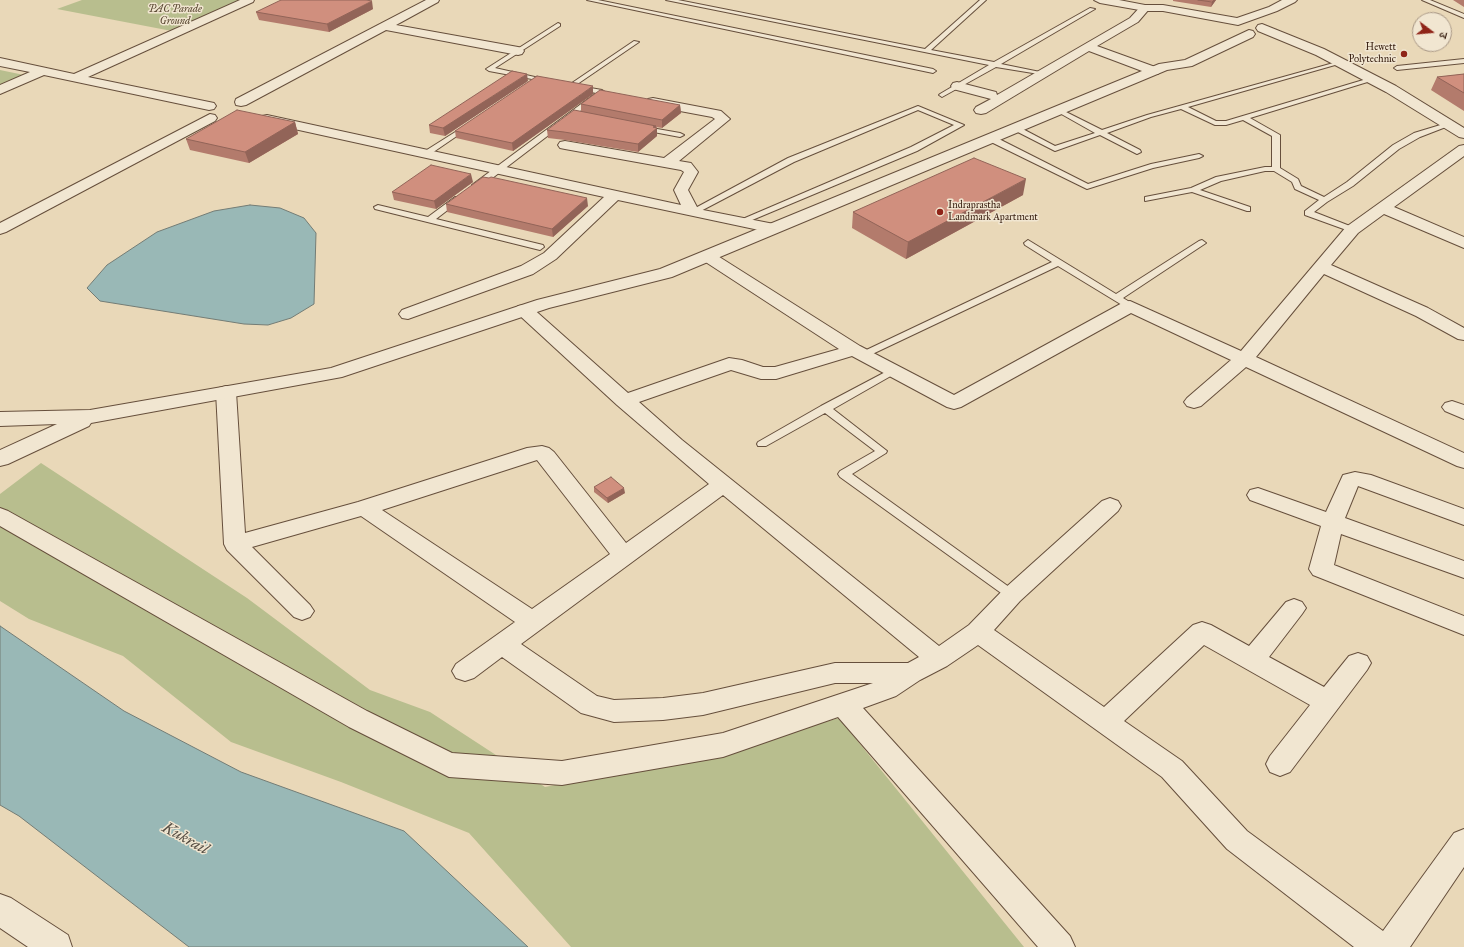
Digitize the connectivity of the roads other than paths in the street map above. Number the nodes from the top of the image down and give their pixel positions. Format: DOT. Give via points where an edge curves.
graph roads {
  1 [pos="249,0"];
  2 [pos="434,0"];
  3 [pos="590,0"];
  4 [pos="669,0"];
  5 [pos="983,0"];
  6 [pos="1100,0"];
  7 [pos="1291,0"];
  8 [pos="1424,0"];
  9 [pos="1145,8"];
  10 [pos="1092,9"];
  11 [pos="1273,9"];
  12 [pos="1464,16"];
  13 [pos="558,25"];
  14 [pos="1230,25"];
  15 [pos="385,26"];
  16 [pos="1256,30"];
  17 [pos="636,42"];
  18 [pos="1204,43"];
  19 [pos="1088,48"];
  20 [pos="518,51"];
  21 [pos="926,51"];
  22 [pos="1461,61"];
  23 [pos="0,62"];
  24 [pos="1340,63"];
  25 [pos="994,64"];
  26 [pos="1464,66"];
  27 [pos="1397,68"];
  28 [pos="1159,69"];
  29 [pos="42,71"];
  30 [pos="933,71"];
  31 [pos="1043,74"];
  32 [pos="75,78"];
  33 [pos="537,79"];
  34 [pos="1372,79"];
  35 [pos="551,82"];
  36 [pos="531,84"];
  37 [pos="957,86"];
  38 [pos="0,90"];
  39 [pos="602,92"];
  40 [pos="617,95"];
  41 [pos="942,95"];
  42 [pos="991,95"];
  43 [pos="640,100"];
  44 [pos="1182,107"];
  45 [pos="231,110"];
  46 [pos="981,110"];
  47 [pos="1058,110"];
  48 [pos="1245,118"];
  49 [pos="472,123"];
  50 [pos="1449,124"];
  51 [pos="634,126"];
  52 [pos="1014,128"];
  53 [pos="1103,132"];
  54 [pos="1464,134"];
  55 [pos="680,135"];
  56 [pos="990,138"];
  57 [pos="565,146"];
  58 [pos="1464,149"];
  59 [pos="1137,152"];
  60 [pos="426,153"];
  61 [pos="1199,156"];
  62 [pos="667,163"];
  63 [pos="500,169"];
  64 [pos="1276,169"];
  65 [pos="1193,190"];
  66 [pos="468,192"];
  67 [pos="615,195"];
  68 [pos="461,197"];
  69 [pos="1148,199"];
  70 [pos="1324,200"];
  71 [pos="378,207"];
  72 [pos="1383,208"];
  73 [pos="1247,210"];
  74 [pos="692,212"];
  75 [pos="429,220"];
  76 [pos="742,221"];
  77 [pos="772,228"];
  78 [pos="0,229"];
  79 [pos="1352,230"];
  80 [pos="1028,243"];
  81 [pos="1202,243"];
  82 [pos="1464,243"];
  83 [pos="540,247"];
  84 [pos="707,256"];
  85 [pos="1058,262"];
  86 [pos="1321,267"];
  87 [pos="1123,302"];
  88 [pos="524,310"];
  89 [pos="408,314"];
  90 [pos="1464,335"];
  91 [pos="858,352"];
  92 [pos="1245,358"];
  93 [pos="893,371"];
  94 [pos="226,392"];
  95 [pos="624,401"];
  96 [pos="1194,402"];
  97 [pos="825,408"];
  98 [pos="90,417"];
  99 [pos="6,419"];
  100 [pos="0,437"];
  101 [pos="762,444"];
  102 [pos="0,459"];
  103 [pos="1464,461"];
  104 [pos="723,484"];
  105 [pos="1258,496"];
  106 [pos="1110,506"];
  107 [pos="364,508"];
  108 [pos="0,516"];
  109 [pos="1464,517"];
  110 [pos="1333,522"];
  111 [pos="235,544"];
  112 [pos="624,556"];
  113 [pos="1464,570"];
  114 [pos="1012,595"];
  115 [pos="1294,608"];
  116 [pos="302,611"];
  117 [pos="532,622"];
  118 [pos="1464,626"];
  119 [pos="978,632"];
  120 [pos="502,644"];
  121 [pos="938,659"];
  122 [pos="1252,660"];
  123 [pos="1358,663"];
  124 [pos="465,671"];
  125 [pos="911,673"];
  126 [pos="1328,702"];
  127 [pos="843,704"];
  128 [pos="1105,722"];
  129 [pos="1280,764"];
  130 [pos="1464,842"];
  131 [pos="0,908"];
  132 [pos="56,947"];
  133 [pos="1059,947"];
  134 [pos="1379,947"];
  135 [pos="1391,947"];
  1 -- 32 [label="street"];
  2 -- 15 [label="street"];
  3 -- 30 [label="lane"];
  4 -- 21 [label="lane"];
  5 -- 21 [label="lane"];
  6 -- 9 [label="street"];
  7 -- 11 [label="street"];
  8 -- 12 [label="lane"];
  9 -- 14 [label="street"];
  9 -- 19 [label="street" via="1134,20"];
  10 -- 25 [label="lane"];
  11 -- 14 [label="street"];
  11 -- 16 [label="street"];
  13 -- 20 [label="lane"];
  14 -- 16 [label="street"];
  15 -- 20 [label="street"];
  15 -- 45 [label="street"];
  16 -- 24 [label="street"];
  16 -- 28 [label="street" via="1218,50 1188,62"];
  17 -- 39 [label="lane" via="568,86"];
  18 -- 28 [label="street" via="1172,58"];
  19 -- 28 [label="street"];
  19 -- 31 [label="street"];
  20 -- 33 [label="lane" via="489,70"];
  21 -- 25 [label="lane"];
  22 -- 26 [label="lane"];
  22 -- 27 [label="lane"];
  23 -- 29 [label="street"];
  24 -- 34 [label="street"];
  24 -- 44 [label="lane"];
  25 -- 31 [label="lane"];
  25 -- 37 [label="lane"];
  28 -- 47 [label="street"];
  29 -- 32 [label="street"];
  29 -- 38 [label="street"];
  31 -- 46 [label="street"];
  32 -- 45 [label="street"];
  33 -- 35 [label="lane"];
  33 -- 36 [label="lane"];
  34 -- 48 [label="lane"];
  34 -- 50 [label="street"];
  37 -- 41 [label="lane"];
  37 -- 42 [label="street"];
  39 -- 40 [label="street"];
  39 -- 63 [label="lane" via="577,115"];
  43 -- 62 [label="street" via="716,114 723,119"];
  44 -- 48 [label="lane" via="1215,123"];
  44 -- 53 [label="lane"];
  45 -- 60 [label="street"];
  45 -- 78 [label="street"];
  47 -- 52 [label="street"];
  47 -- 53 [label="lane"];
  48 -- 64 [label="lane" via="1276,135"];
  49 -- 60 [label="lane"];
  50 -- 54 [label="street"];
  50 -- 70 [label="lane" via="1417,135 1396,146 1350,184"];
  51 -- 55 [label="lane"];
  52 -- 53 [label="lane" via="1055,149"];
  52 -- 56 [label="street"];
  53 -- 59 [label="lane"];
  56 -- 61 [label="lane" via="1087,187 1151,166"];
  56 -- 77 [label="street"];
  57 -- 62 [label="street"];
  58 -- 72 [label="street"];
  60 -- 63 [label="street"];
  62 -- 74 [label="street" via="686,166 690,172 681,190"];
  63 -- 66 [label="lane"];
  63 -- 67 [label="street"];
  64 -- 65 [label="lane" via="1264,169 1219,179"];
  64 -- 70 [label="lane" via="1295,181 1298,187"];
  65 -- 69 [label="lane"];
  65 -- 73 [label="lane"];
  67 -- 74 [label="street"];
  67 -- 89 [label="street" via="550,256 527,270"];
  68 -- 75 [label="lane"];
  70 -- 79 [label="lane" via="1308,213"];
  71 -- 75 [label="lane"];
  72 -- 79 [label="street"];
  72 -- 82 [label="street"];
  74 -- 76 [label="street"];
  74 -- 76 [label="lane" via="791,160 918,108 960,124 914,149"];
  75 -- 83 [label="lane"];
  76 -- 77 [label="street"];
  77 -- 84 [label="street"];
  79 -- 86 [label="street"];
  80 -- 85 [label="lane"];
  81 -- 87 [label="lane"];
  84 -- 88 [label="street" via="666,273"];
  84 -- 91 [label="street"];
  85 -- 87 [label="lane"];
  85 -- 91 [label="lane"];
  86 -- 90 [label="street" via="1422,312"];
  86 -- 92 [label="street"];
  87 -- 92 [label="street"];
  87 -- 93 [label="street" via="954,403"];
  88 -- 94 [label="street" via="335,373"];
  88 -- 95 [label="street"];
  91 -- 93 [label="street"];
  91 -- 95 [label="street" via="776,373 761,373 729,364"];
  92 -- 96 [label="street"];
  92 -- 103 [label="street"];
  93 -- 97 [label="lane"];
  94 -- 98 [label="street"];
  94 -- 111 [label="street"];
  95 -- 104 [label="street"];
  97 -- 101 [label="lane"];
  97 -- 114 [label="lane" via="882,451 844,474"];
  98 -- 99 [label="street"];
  98 -- 102 [label="street"];
  99 -- 100 [label="street"];
  104 -- 112 [label="street"];
  104 -- 121 [label="street"];
  105 -- 110 [label="street"];
  106 -- 114 [label="street"];
  107 -- 111 [label="street"];
  107 -- 112 [label="street" via="534,453 542,453"];
  107 -- 117 [label="street"];
  108 -- 127 [label="street" via="358,719 449,765 562,773 723,745"];
  109 -- 110 [label="street" via="1364,480 1355,479 1350,480"];
  110 -- 113 [label="street"];
  110 -- 118 [label="street" via="1321,569"];
  111 -- 116 [label="street"];
  112 -- 117 [label="street"];
  114 -- 119 [label="street"];
  115 -- 122 [label="street"];
  117 -- 120 [label="street"];
  119 -- 121 [label="street"];
  119 -- 128 [label="street"];
  120 -- 124 [label="street"];
  120 -- 125 [label="street" via="590,705 614,711 703,704 835,673"];
  121 -- 125 [label="street"];
  122 -- 126 [label="street"];
  122 -- 128 [label="street" via="1202,632"];
  123 -- 126 [label="street"];
  125 -- 127 [label="street" via="887,688"];
  126 -- 129 [label="street"];
  127 -- 133 [label="street"];
  128 -- 134 [label="street" via="1172,769 1237,840"];
  130 -- 135 [label="street"];
  131 -- 132 [label="street"];
}
